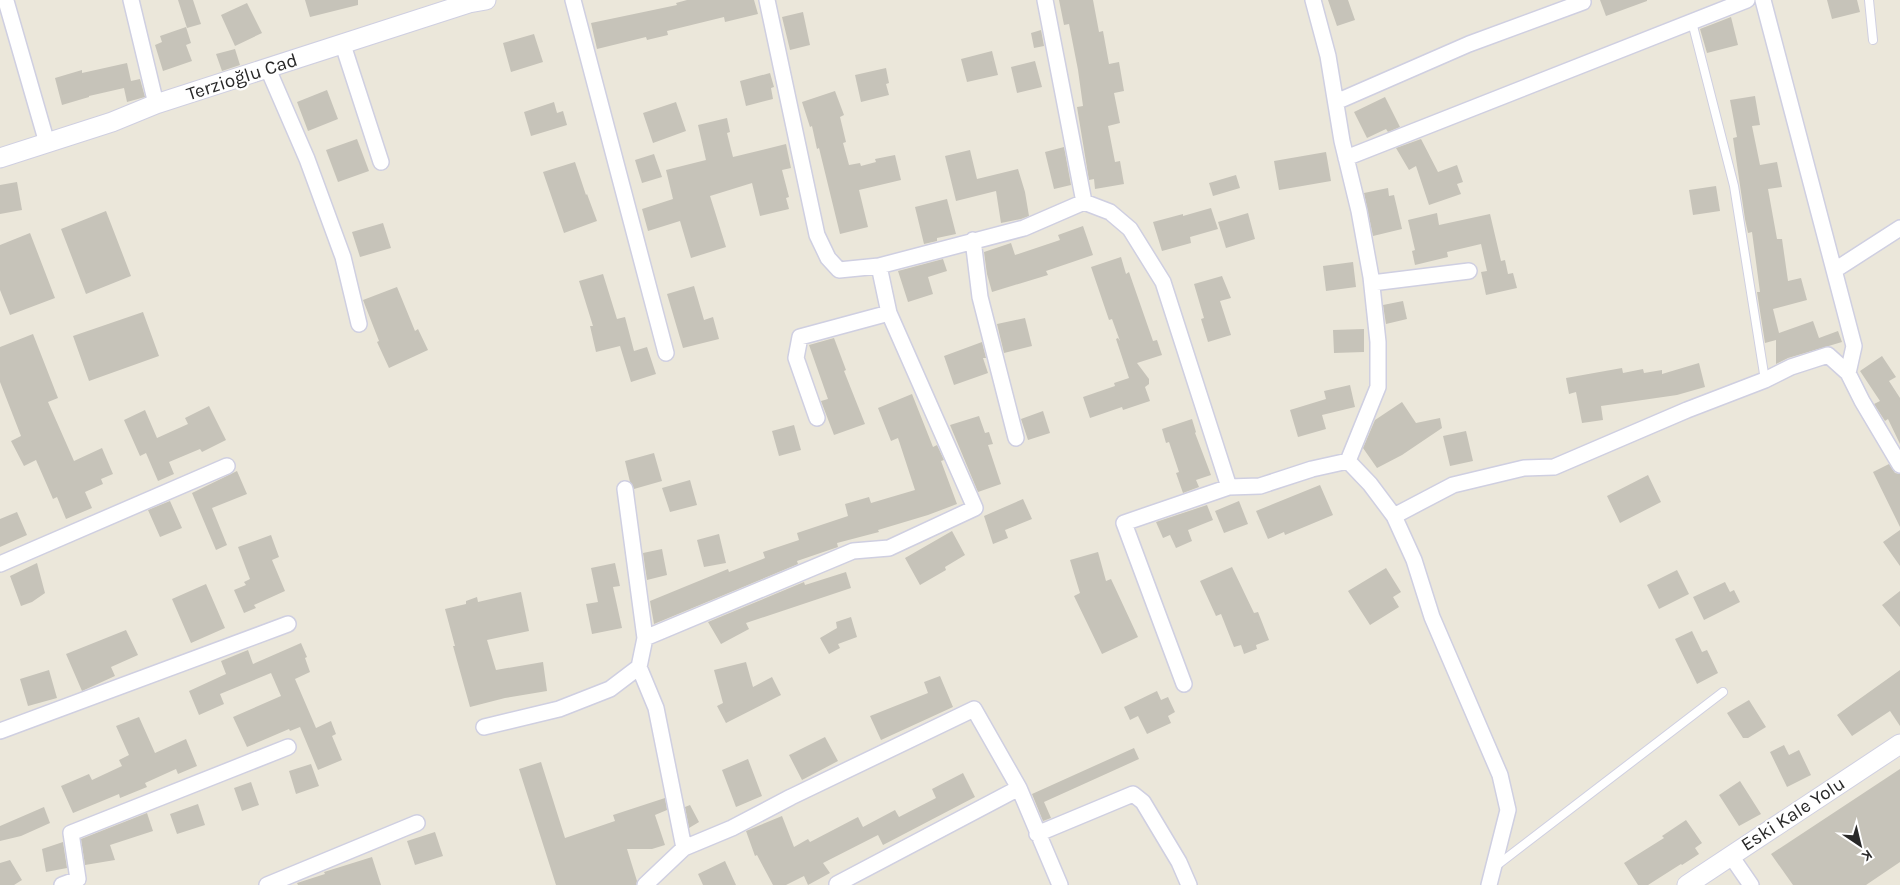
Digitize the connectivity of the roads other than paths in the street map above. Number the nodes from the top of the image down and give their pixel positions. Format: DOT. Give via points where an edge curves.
graph roads {
  1 [pos="131,0"];
  2 [pos="486,0"];
  3 [pos="573,0"];
  4 [pos="767,0"];
  5 [pos="1045,0"];
  6 [pos="1313,0"];
  7 [pos="1747,0"];
  8 [pos="1763,0"];
  9 [pos="1869,0"];
  10 [pos="6,1"];
  11 [pos="1583,2"];
  12 [pos="1692,22"];
  13 [pos="1873,40"];
  14 [pos="343,45"];
  15 [pos="268,69"];
  16 [pos="1336,102"];
  17 [pos="156,104"];
  18 [pos="47,143"];
  19 [pos="0,158"];
  20 [pos="1346,158"];
  21 [pos="381,162"];
  22 [pos="1084,202"];
  23 [pos="1900,228"];
  24 [pos="973,240"];
  25 [pos="879,266"];
  26 [pos="1835,270"];
  27 [pos="1469,271"];
  28 [pos="1372,283"];
  29 [pos="890,313"];
  30 [pos="359,324"];
  31 [pos="666,353"];
  32 [pos="1848,373"];
  33 [pos="1765,380"];
  34 [pos="817,418"];
  35 [pos="1016,438"];
  36 [pos="1348,460"];
  37 [pos="227,466"];
  38 [pos="1900,466"];
  39 [pos="1229,487"];
  40 [pos="625,489"];
  41 [pos="1394,516"];
  42 [pos="0,564"];
  43 [pos="288,624"];
  44 [pos="646,638"];
  45 [pos="639,667"];
  46 [pos="1184,684"];
  47 [pos="1723,692"];
  48 [pos="484,728"];
  49 [pos="0,731"];
  50 [pos="1900,744"];
  51 [pos="288,747"];
  52 [pos="1019,788"];
  53 [pos="417,824"];
  54 [pos="1037,834"];
  55 [pos="684,848"];
  56 [pos="1730,856"];
  57 [pos="1494,867"];
  58 [pos="838,884"];
  59 [pos="62,885"];
  60 [pos="267,885"];
  61 [pos="645,885"];
  62 [pos="1060,885"];
  63 [pos="1188,885"];
  64 [pos="1489,885"];
  65 [pos="1687,885"];
  66 [pos="1751,885"];
  1 -- 17 [label="street"];
  2 -- 14 [label="street, Terzioğlu Cad"];
  3 -- 31 [label="street"];
  4 -- 25 [label="street" via="817,235 828,258 839,270"];
  5 -- 22 [label="street"];
  6 -- 16 [label="street"];
  7 -- 12 [label="street"];
  8 -- 26 [label="street"];
  9 -- 13 [label="lane"];
  10 -- 18 [label="street"];
  11 -- 16 [label="street" via="1468,44"];
  12 -- 20 [label="street"];
  12 -- 33 [label="lane" via="1734,186"];
  14 -- 15 [label="street, Terzioğlu Cad"];
  14 -- 21 [label="street"];
  15 -- 17 [label="street, Terzioğlu Cad"];
  15 -- 30 [label="street" via="307,159 343,257"];
  16 -- 20 [label="street"];
  17 -- 18 [label="street, Terzioğlu Cad"];
  18 -- 19 [label="street, Terzioğlu Cad"];
  20 -- 28 [label="street"];
  22 -- 24 [label="street" via="1024,228"];
  22 -- 39 [label="street" via="1110,212 1130,229 1163,282"];
  23 -- 26 [label="street"];
  24 -- 25 [label="street"];
  24 -- 35 [label="street" via="980,297"];
  25 -- 29 [label="street"];
  26 -- 32 [label="street" via="1854,346"];
  27 -- 28 [label="street"];
  28 -- 36 [label="street" via="1378,342 1378,387"];
  29 -- 34 [label="street" via="800,337 796,358"];
  29 -- 44 [label="street" via="974,508 889,548 853,551"];
  32 -- 33 [label="street" via="1828,355"];
  32 -- 38 [label="street"];
  33 -- 41 [label="street" via="1686,410 1554,468 1524,468 1453,485"];
  36 -- 39 [label="street" via="1312,468 1260,486"];
  36 -- 41 [label="street"];
  37 -- 42 [label="street"];
  39 -- 46 [label="street" via="1124,523"];
  40 -- 44 [label="street"];
  41 -- 57 [label="street" via="1414,560 1432,616 1500,775 1508,810"];
  43 -- 49 [label="street"];
  44 -- 45 [label="street"];
  45 -- 48 [label="street" via="610,689 559,708"];
  45 -- 55 [label="street" via="656,708"];
  47 -- 57 [label="lane"];
  50 -- 56 [label="street, Eski Kale Yolu"];
  51 -- 59 [label="street" via="71,833 78,879"];
  52 -- 54 [label="street"];
  52 -- 55 [label="street" via="974,709 732,828"];
  52 -- 58 [label="street"];
  53 -- 60 [label="street"];
  54 -- 62 [label="street"];
  54 -- 63 [label="street" via="1133,794 1143,802 1179,862"];
  55 -- 61 [label="street"];
  56 -- 65 [label="street, Eski Kale Yolu"];
  56 -- 66 [label="street"];
  57 -- 64 [label="street"];
}
